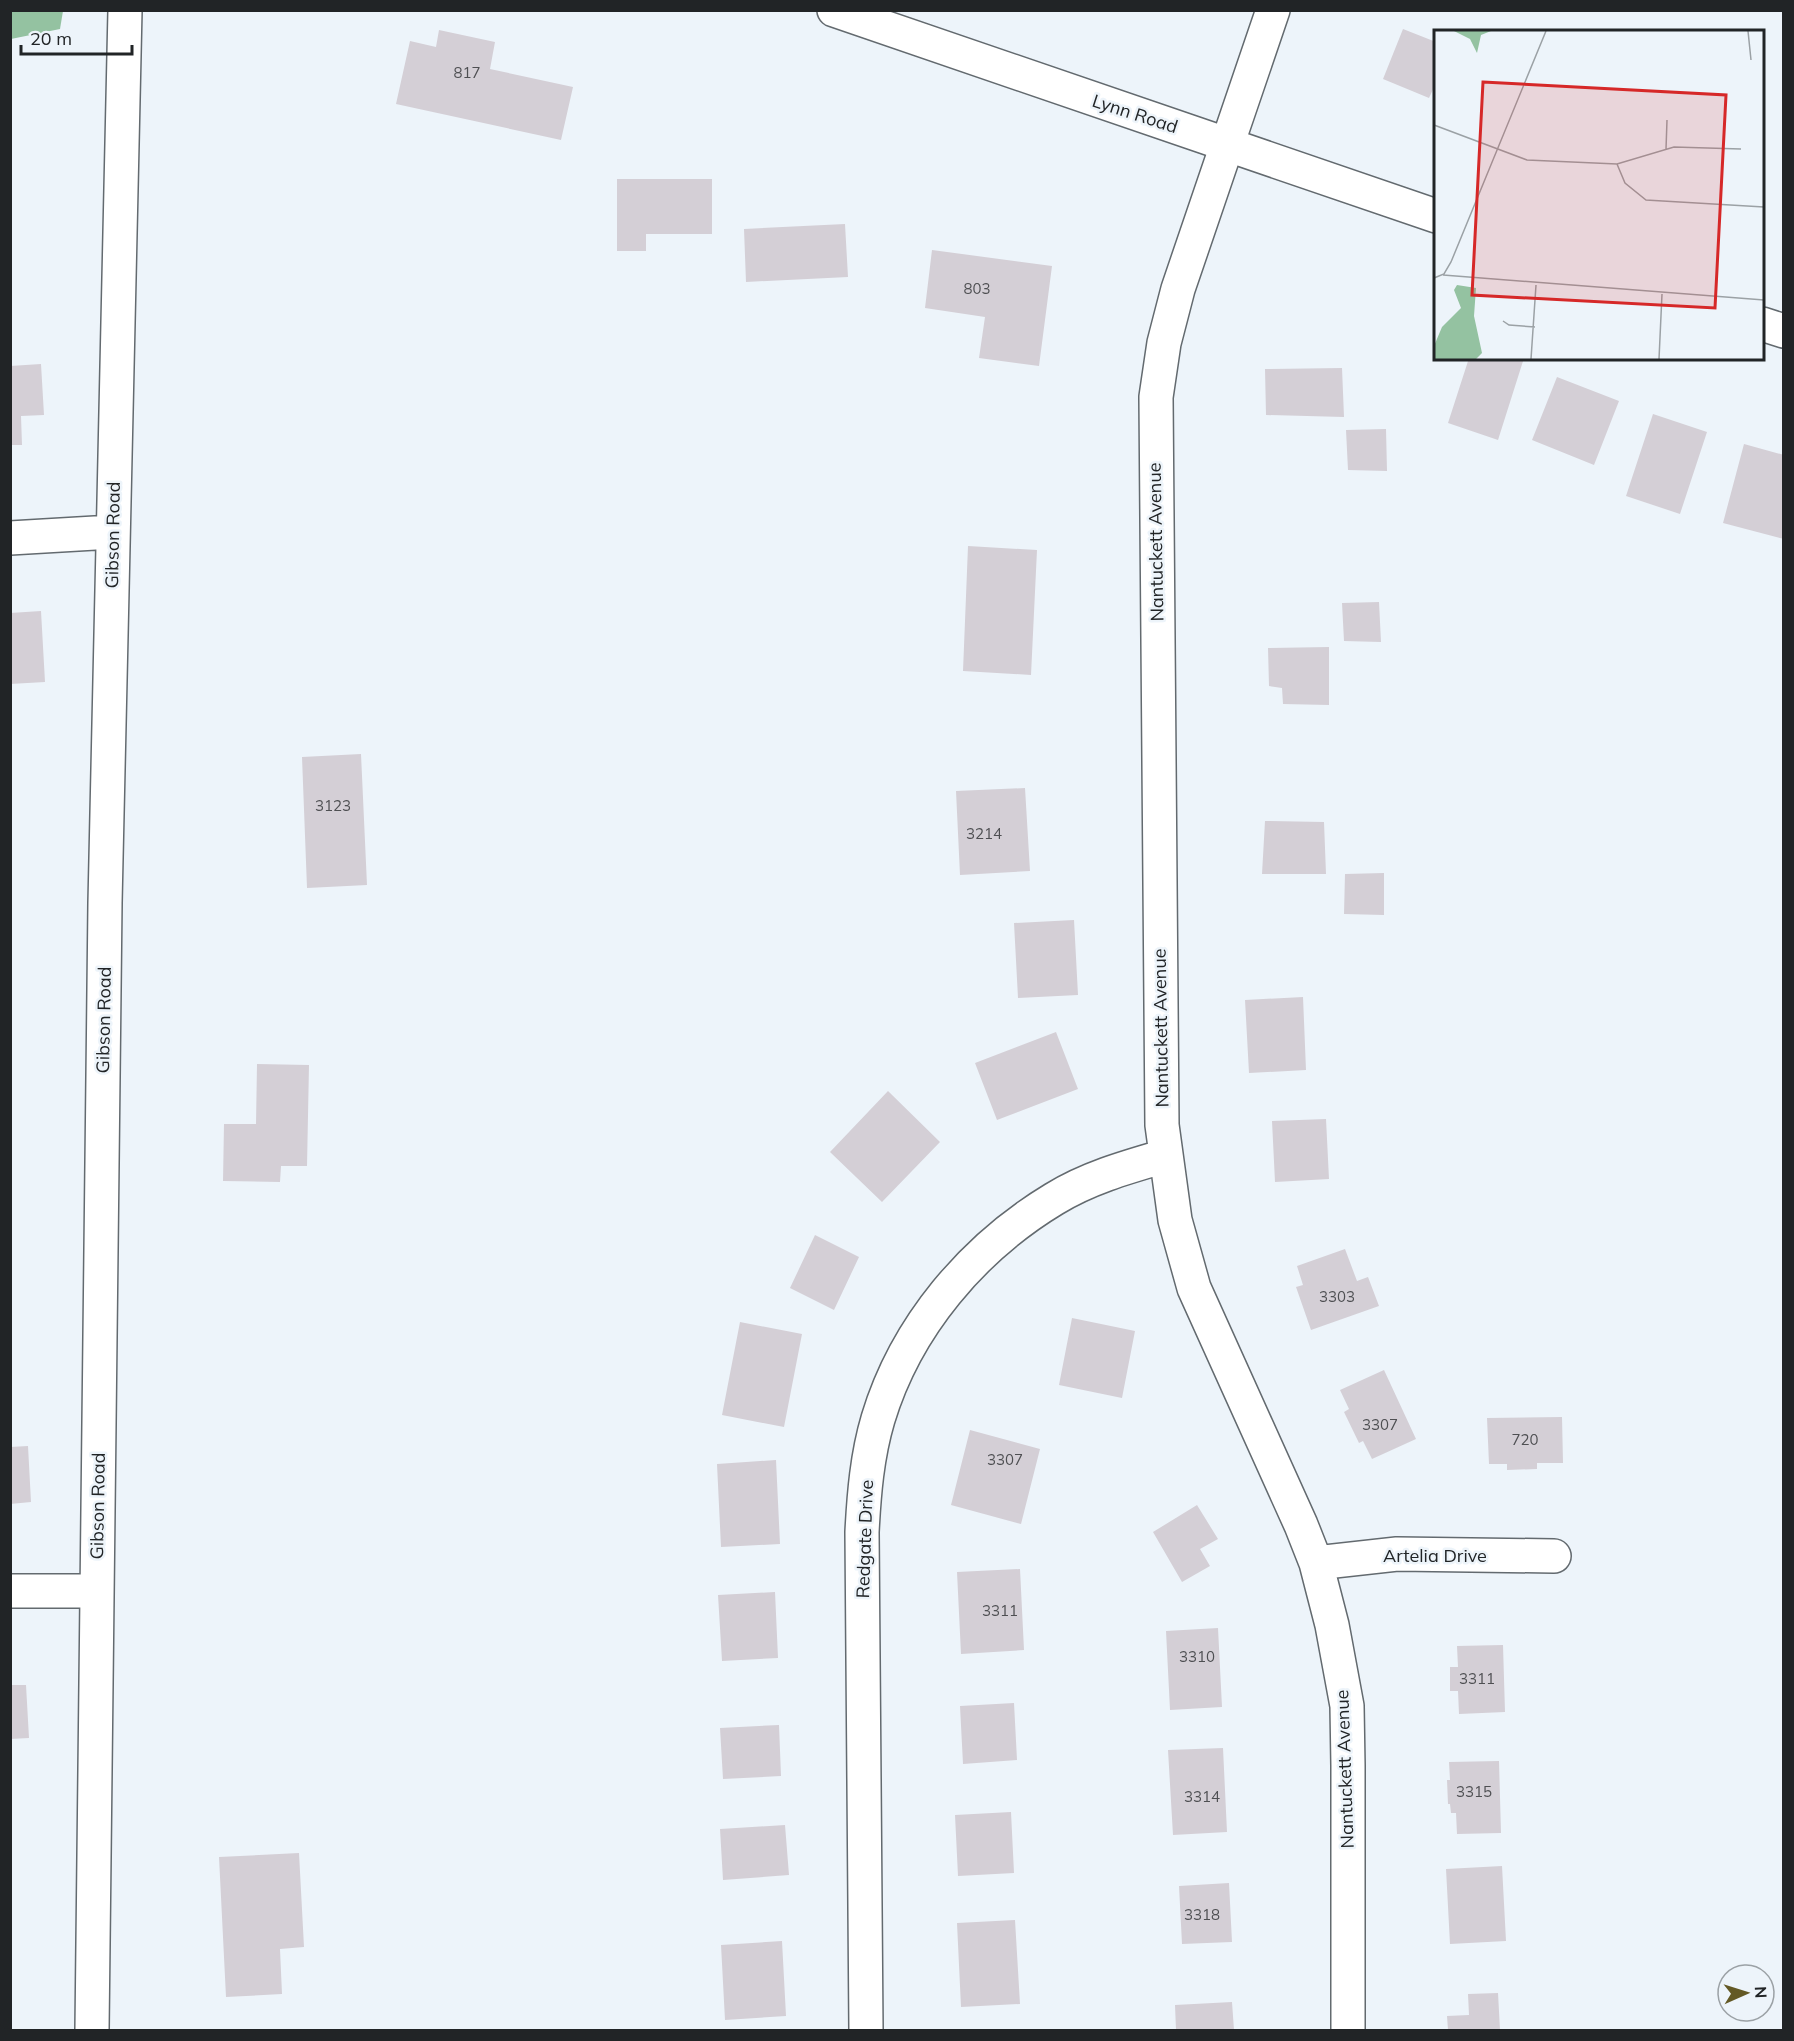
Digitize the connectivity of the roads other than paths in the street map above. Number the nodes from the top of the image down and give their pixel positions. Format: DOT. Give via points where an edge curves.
graph roads {
  1 [pos="125,10"];
  2 [pos="834,10"];
  3 [pos="1273,10"];
  4 [pos="1227,145"];
  5 [pos="1434,215"];
  6 [pos="1764,325"];
  7 [pos="1784,331"];
  8 [pos="112,532"];
  9 [pos="10,538"];
  10 [pos="1165,1156"];
  11 [pos="1554,1556"];
  12 [pos="1316,1563"];
  13 [pos="10,1591"];
  14 [pos="97,1591"];
  15 [pos="92,2031"];
  16 [pos="866,2031"];
  17 [pos="1348,2031"];
  1 -- 8 [label="street, Gibson Road"];
  2 -- 4 [label="street, Lynn Road"];
  3 -- 4 [label="street, Nantuckett Avenue"];
  4 -- 5 [label="street, Lynn Road"];
  4 -- 10 [label="street, Nantuckett Avenue" via="1178,289 1156,397 1161,1077"];
  6 -- 7 [label="street"];
  8 -- 9 [label="street"];
  8 -- 14 [label="street, Gibson Road"];
  10 -- 12 [label="street, Nantuckett Avenue" via="1175,1220 1194,1288"];
  10 -- 16 [label="street, Redgate Drive" via="1111,1172 1056,1198 1006,1232 966,1269 932,1310 901,1362 879,1418 866,1478 862,1532"];
  11 -- 12 [label="street, Artelia Drive" via="1397,1554"];
  12 -- 17 [label="street, Nantuckett Avenue" via="1347,1706"];
  13 -- 14 [label="street"];
  14 -- 15 [label="street, Gibson Road"];
}
